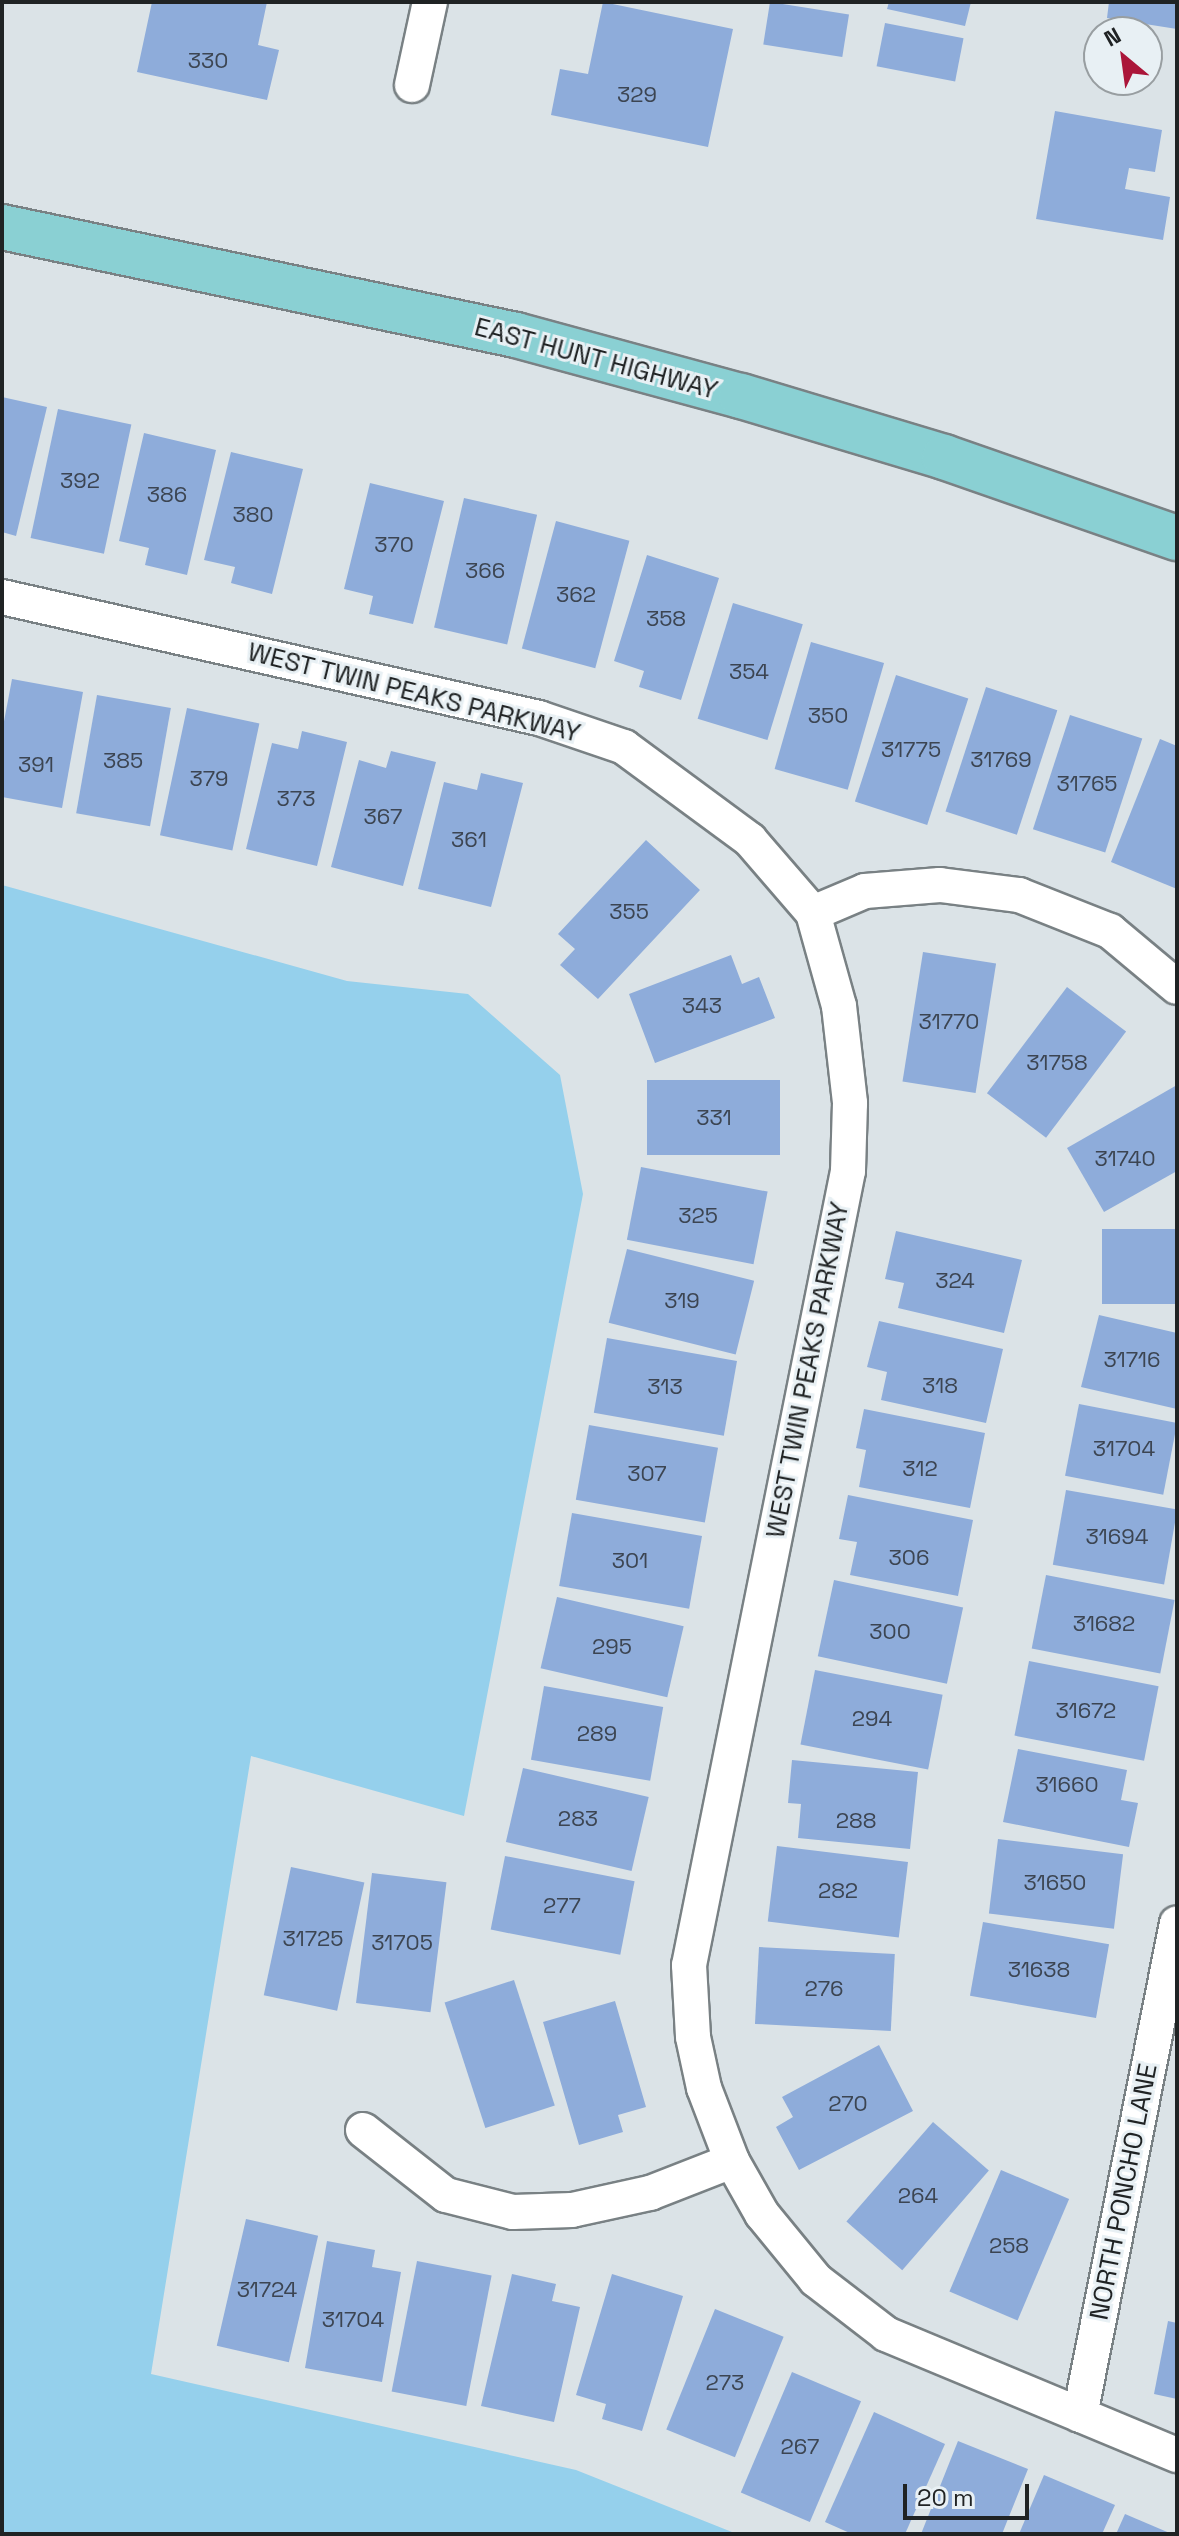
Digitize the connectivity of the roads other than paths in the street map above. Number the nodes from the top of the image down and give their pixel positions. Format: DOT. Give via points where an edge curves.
graph roads {
  1 [pos="430,2"];
  2 [pos="412,85"];
  3 [pos="2,227"];
  4 [pos="1177,538"];
  5 [pos="2,597"];
  6 [pos="813,913"];
  7 [pos="1177,987"];
  8 [pos="1177,1923"];
  9 [pos="363,2130"];
  10 [pos="732,2161"];
  11 [pos="1080,2415"];
  12 [pos="1177,2455"];
  1 -- 2 [label="street"];
  3 -- 4 [label="main road, EAST HUNT HIGHWAY" via="516,335 944,457"];
  5 -- 6 [label="street, WEST TWIN PEAKS PARKWAY" via="539,718 624,747 750,840"];
  6 -- 7 [label="street" via="865,891 925,886 1019,895 1110,931"];
  6 -- 10 [label="street, WEST TWIN PEAKS PARKWAY" via="839,1006 850,1103 848,1171 689,1965 693,2037 704,2088"];
  8 -- 11 [label="street, NORTH PONCHO LANE"];
  9 -- 10 [label="street" via="446,2195 513,2212 572,2210 634,2197"];
  10 -- 11 [label="street, WEST TWIN PEAKS PARKWAY" via="762,2214 816,2280 886,2334"];
  11 -- 12 [label="street, WEST TWIN PEAKS PARKWAY"];
}
